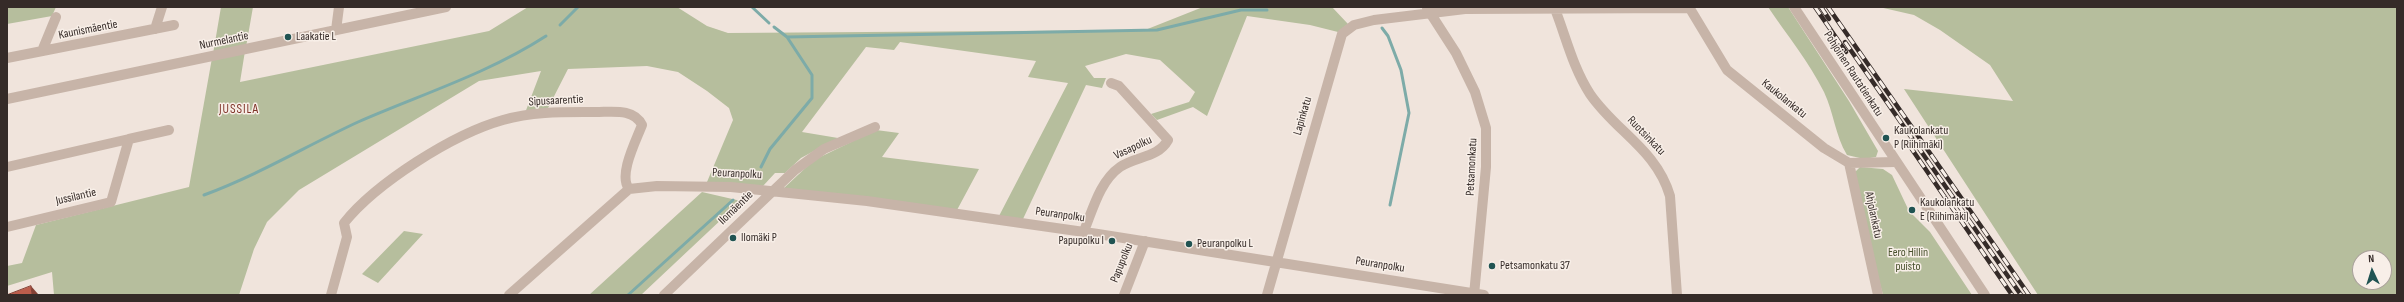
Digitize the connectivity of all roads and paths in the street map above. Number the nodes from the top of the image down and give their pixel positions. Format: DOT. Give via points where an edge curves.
graph roads {
  1 [pos="162,7"];
  2 [pos="339,7"];
  3 [pos="446,7"];
  4 [pos="1794,7"];
  5 [pos="1689,8"];
  6 [pos="1555,9"];
  7 [pos="1429,10"];
  8 [pos="56,17"];
  9 [pos="174,25"];
  10 [pos="155,29"];
  11 [pos="336,30"];
  12 [pos="42,51"];
  13 [pos="7,58"];
  14 [pos="1111,83"];
  15 [pos="7,98"];
  16 [pos="875,126"];
  17 [pos="170,130"];
  18 [pos="129,139"];
  19 [pos="1895,162"];
  20 [pos="1849,163"];
  21 [pos="7,167"];
  22 [pos="629,189"];
  23 [pos="773,190"];
  24 [pos="7,227"];
  25 [pos="1084,231"];
  26 [pos="1145,240"];
  27 [pos="1276,261"];
  28 [pos="1478,294"];
  29 [pos="331,295"];
  30 [pos="509,295"];
  31 [pos="664,295"];
  32 [pos="1124,295"];
  33 [pos="1267,295"];
  34 [pos="1677,295"];
  35 [pos="1878,295"];
  36 [pos="1985,295"];
  1 -- 10 [label="street"];
  2 -- 11 [label="street"];
  3 -- 11 [label="street, Nurmelantie"];
  4 -- 19 [label="street, Pohjoinen Rautatienkatu"];
  5 -- 6 [label="street, Lapinkatu"];
  5 -- 20 [label="street, Kaukolankatu" via="1727,70 1824,148"];
  6 -- 7 [label="street, Lapinkatu"];
  6 -- 34 [label="street, Ruotsinkatu" via="1589,93 1598,106 1656,165 1667,182"];
  7 -- 27 [label="street, Lapinkatu" via="1354,25 1342,34"];
  7 -- 28 [label="street, Petsamonkatu" via="1475,92 1486,128"];
  8 -- 12 [label="street"];
  9 -- 10 [label="street, Kaunismäentie"];
  10 -- 12 [label="street, Kaunismäentie"];
  11 -- 15 [label="street, Nurmelantie"];
  12 -- 13 [label="street, Kaunismäentie"];
  14 -- 25 [label="street, Vasapolku" via="1118,86 1168,140 1164,148 1130,161 1111,174"];
  16 -- 23 [label="street, Ilomäentie" via="824,149"];
  17 -- 18 [label="street"];
  18 -- 21 [label="street"];
  18 -- 24 [label="street, Jussilantie" via="111,202"];
  19 -- 20 [label="street"];
  19 -- 36 [label="street, Pohjoinen Rautatienkatu"];
  20 -- 35 [label="street, Ahjolankatu"];
  22 -- 23 [label="street, Peuranpolku" via="717,186"];
  22 -- 29 [label="street, Sipusaarentie" via="625,184 624,175 642,125 641,120 635,116 620,112 537,113 501,120 483,127 407,171 357,206 344,223 347,238"];
  22 -- 30 [label="street"];
  23 -- 25 [label="street, Peuranpolku"];
  23 -- 31 [label="street, Ilomäentie"];
  25 -- 26 [label="street, Peuranpolku"];
  26 -- 27 [label="street, Peuranpolku"];
  26 -- 32 [label="street, Papupolku"];
  27 -- 28 [label="street, Peuranpolku"];
  27 -- 33 [label="street, Lapinkatu"];
}
